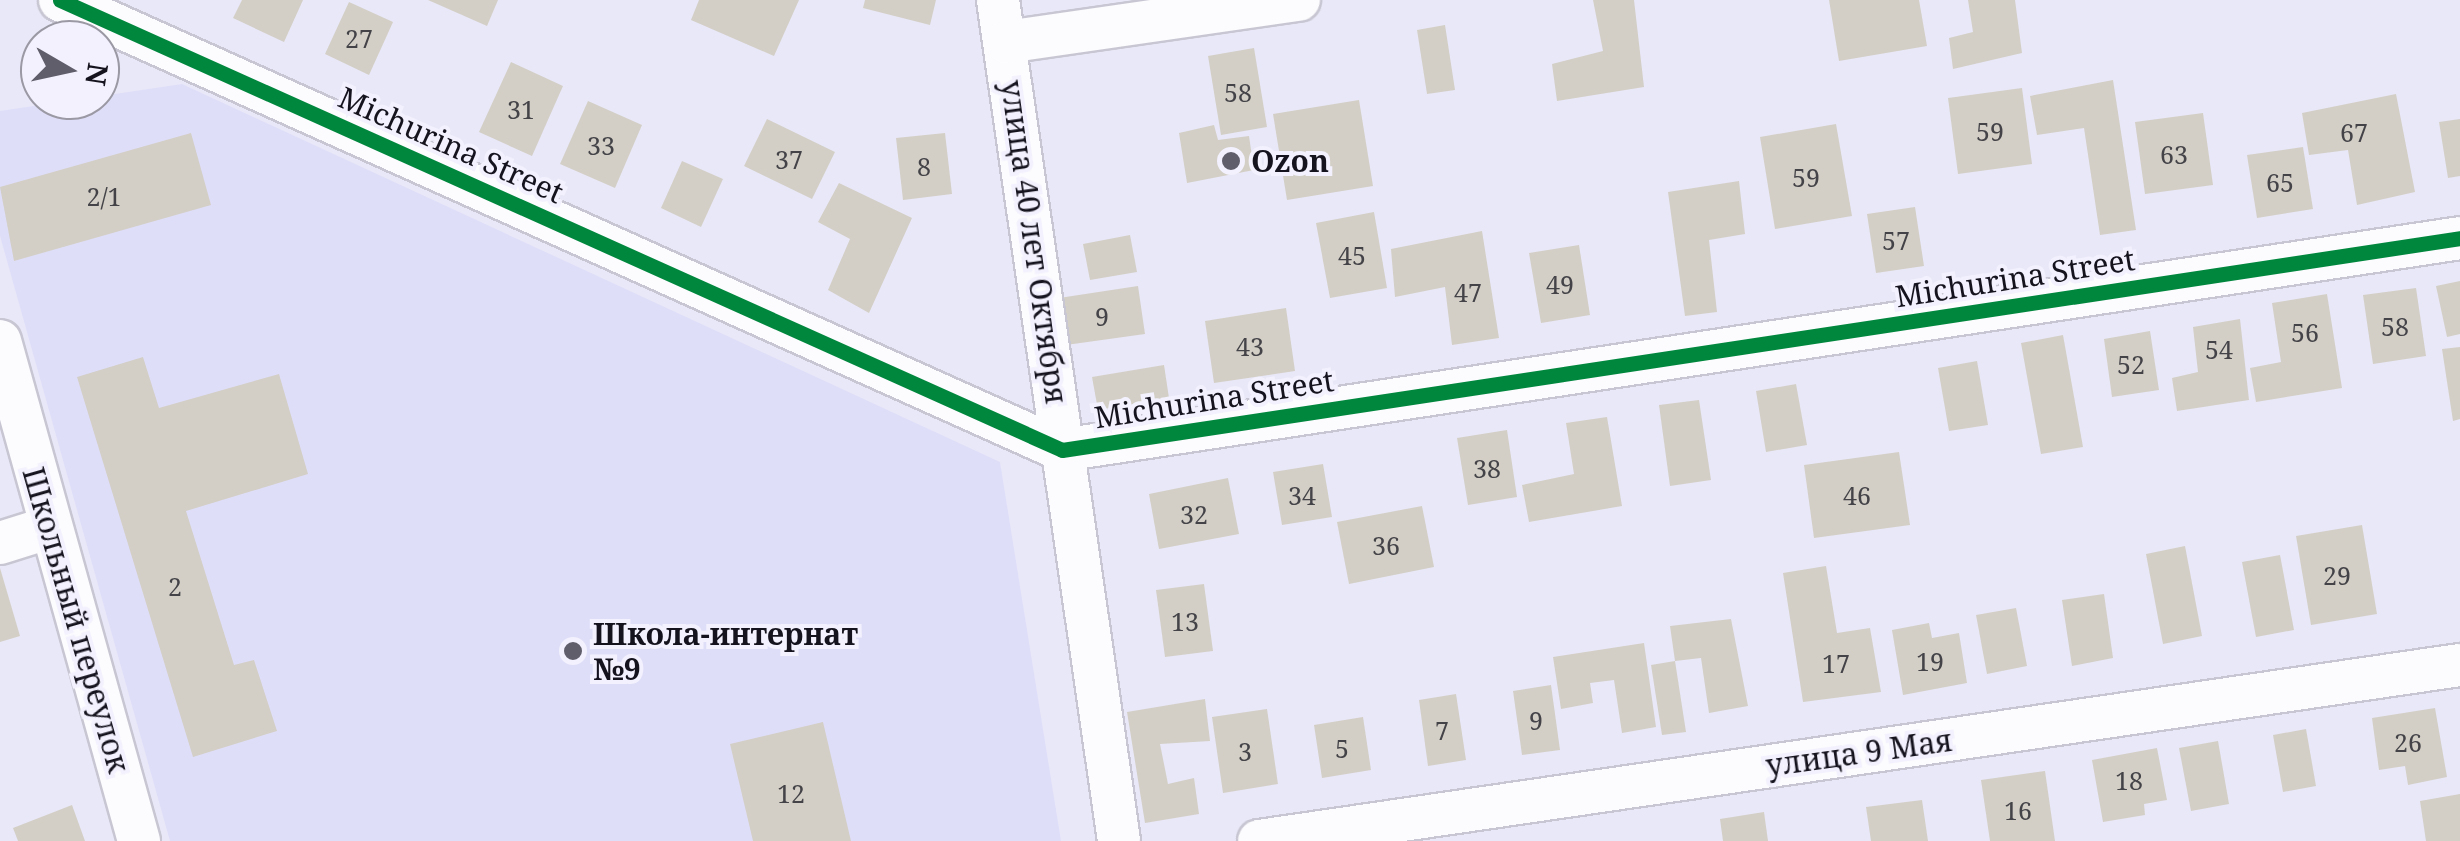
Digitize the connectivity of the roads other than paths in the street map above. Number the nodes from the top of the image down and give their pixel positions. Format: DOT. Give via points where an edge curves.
graph roads {
  1 [pos="60,0"];
  2 [pos="998,0"];
  3 [pos="1299,0"];
  4 [pos="1006,42"];
  5 [pos="2460,238"];
  6 [pos="0,341"];
  7 [pos="1062,450"];
  8 [pos="48,528"];
  9 [pos="0,543"];
  10 [pos="2460,665"];
  11 [pos="139,841"];
  12 [pos="1119,841"];
  13 [pos="1258,841"];
  1 -- 7 [label="street, Michurina Street"];
  2 -- 4 [label="street, улица 40 лет Октября"];
  3 -- 4 [label="street"];
  4 -- 7 [label="street, улица 40 лет Октября"];
  5 -- 7 [label="street, Michurina Street"];
  6 -- 8 [label="street, Школьный переулок"];
  7 -- 12 [label="street, улица 40 лет Октября"];
  8 -- 9 [label="street"];
  8 -- 11 [label="street, Школьный переулок"];
  10 -- 13 [label="street, улица 9 Мая"];
}
